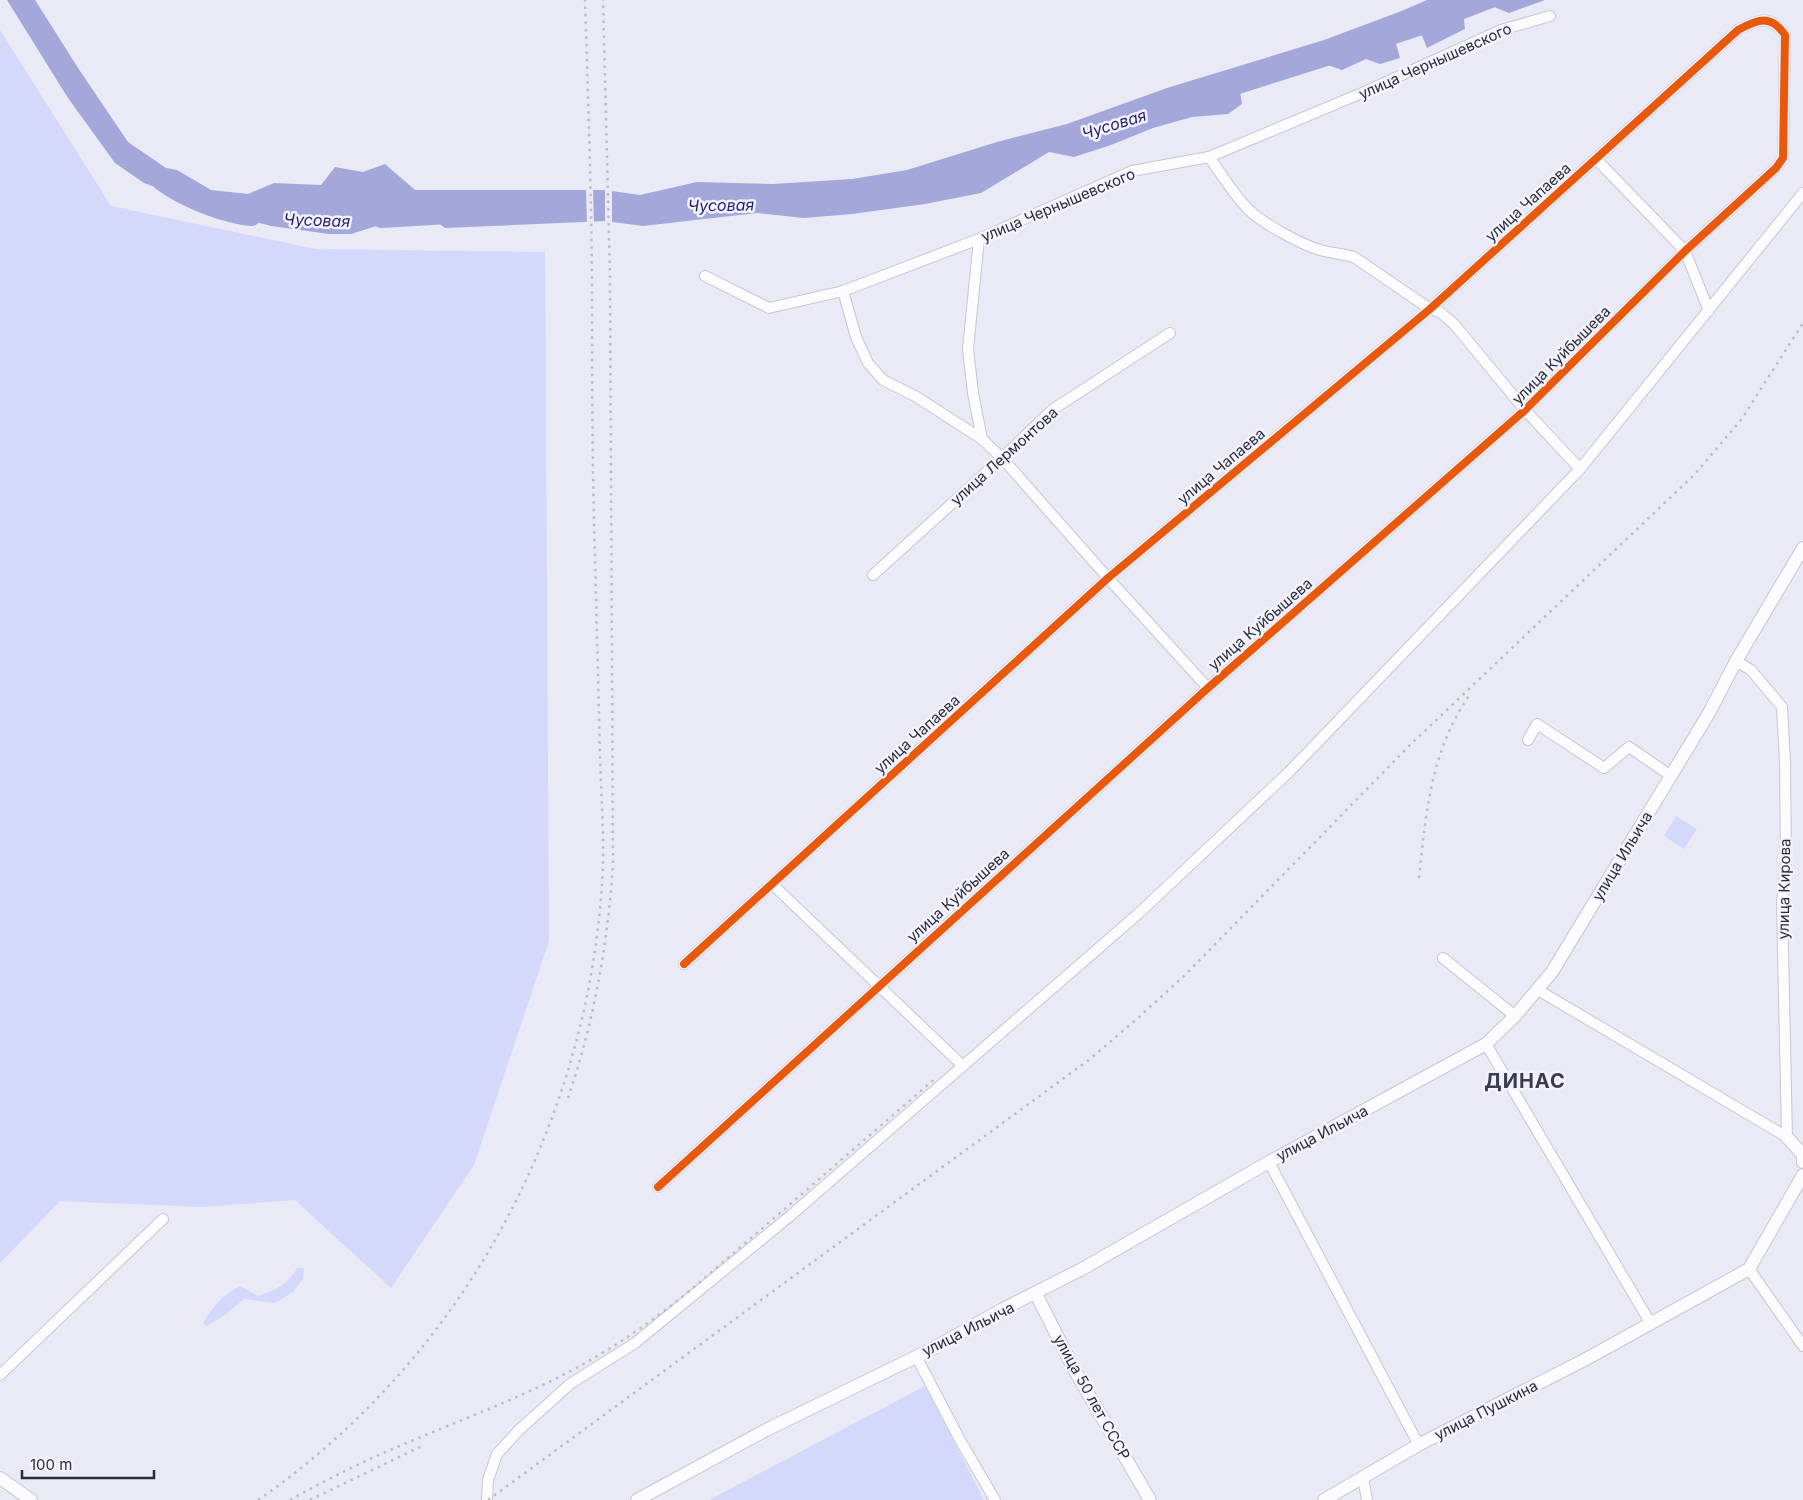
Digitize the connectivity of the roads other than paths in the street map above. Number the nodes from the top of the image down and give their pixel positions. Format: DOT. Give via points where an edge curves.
graph roads {
  1 [pos="1550,16"];
  2 [pos="1785,35"];
  3 [pos="1209,158"];
  4 [pos="1596,160"];
  5 [pos="1803,193"];
  6 [pos="979,239"];
  7 [pos="1685,251"];
  8 [pos="705,276"];
  9 [pos="843,292"];
  10 [pos="1430,309"];
  11 [pos="1710,311"];
  12 [pos="1170,333"];
  13 [pos="1526,410"];
  14 [pos="982,439"];
  15 [pos="1002,458"];
  16 [pos="1580,469"];
  17 [pos="1803,548"];
  18 [pos="873,575"];
  19 [pos="1108,578"];
  20 [pos="1736,661"];
  21 [pos="1208,688"];
  22 [pos="1528,740"];
  23 [pos="1671,776"];
  24 [pos="772,884"];
  25 [pos="1443,958"];
  26 [pos="684,964"];
  27 [pos="878,986"];
  28 [pos="1538,990"];
  29 [pos="1515,1016"];
  30 [pos="1486,1044"];
  31 [pos="963,1066"];
  32 [pos="1787,1136"];
  33 [pos="1803,1155"];
  34 [pos="1269,1162"];
  35 [pos="1803,1162"];
  36 [pos="1803,1175"];
  37 [pos="658,1187"];
  38 [pos="163,1219"];
  39 [pos="1749,1269"];
  40 [pos="1036,1294"];
  41 [pos="1651,1324"];
  42 [pos="1803,1346"];
  43 [pos="916,1356"];
  44 [pos="0,1375"];
  45 [pos="1420,1444"];
  46 [pos="0,1478"];
  47 [pos="1363,1478"];
  48 [pos="31,1500"];
  49 [pos="487,1500"];
  50 [pos="637,1500"];
  51 [pos="995,1500"];
  52 [pos="1150,1500"];
  53 [pos="1324,1500"];
  54 [pos="1367,1500"];
  1 -- 3 [label="street, улица Чернышевского" via="1501,30"];
  2 -- 4 [label="street, улица Чапаева" via="1770,20 1754,22 1738,30"];
  2 -- 7 [label="street, улица Куйбышева" via="1783,158"];
  3 -- 6 [label="street, улица Чернышевского" via="1132,171"];
  3 -- 10 [label="street" via="1249,209 1272,226 1321,250 1354,257"];
  4 -- 7 [label="street"];
  4 -- 10 [label="street, улица Чапаева"];
  5 -- 11 [label="street"];
  6 -- 9 [label="street, улица Чернышевского"];
  6 -- 14 [label="street" via="968,349"];
  7 -- 11 [label="street"];
  7 -- 13 [label="street, улица Куйбышева"];
  8 -- 9 [label="street, улица Чернышевского" via="769,308"];
  9 -- 14 [label="street" via="856,337 868,363 883,380"];
  10 -- 13 [label="street" via="1440,312 1454,324"];
  10 -- 19 [label="street, улица Чапаева"];
  11 -- 16 [label="street"];
  12 -- 15 [label="street, улица Лермонтова" via="1052,410"];
  13 -- 16 [label="street"];
  13 -- 21 [label="street, улица Куйбышева"];
  14 -- 15 [label="street"];
  15 -- 18 [label="street, улица Лермонтова"];
  15 -- 19 [label="street"];
  16 -- 31 [label="street" via="1289,772 1138,914"];
  17 -- 20 [label="street, улица Ильича"];
  19 -- 21 [label="street"];
  19 -- 24 [label="street, улица Чапаева"];
  20 -- 23 [label="street, улица Ильича"];
  20 -- 32 [label="street, улица Кирова" via="1750,670 1782,706"];
  21 -- 27 [label="street, улица Куйбышева"];
  22 -- 23 [label="street" via="1537,724 1604,768 1629,747"];
  23 -- 28 [label="street, улица Ильича"];
  24 -- 26 [label="street, улица Чапаева"];
  24 -- 27 [label="street"];
  25 -- 29 [label="street"];
  27 -- 31 [label="street"];
  27 -- 37 [label="street, улица Куйбышева"];
  28 -- 29 [label="street, улица Ильича"];
  28 -- 32 [label="street"];
  29 -- 30 [label="street, улица Ильича"];
  30 -- 34 [label="street, улица Ильича"];
  30 -- 41 [label="street"];
  31 -- 49 [label="street" via="790,1216 643,1336 570,1384 519,1430 498,1454 488,1480"];
  32 -- 33 [label="street"];
  33 -- 35 [label="street"];
  34 -- 40 [label="street, улица Ильича"];
  34 -- 45 [label="street"];
  36 -- 39 [label="street"];
  38 -- 44 [label="street"];
  39 -- 41 [label="street, улица Пушкина"];
  39 -- 42 [label="street"];
  40 -- 43 [label="street, улица Ильича"];
  40 -- 52 [label="street, улица 50 лет СССР" via="1075,1371"];
  41 -- 45 [label="street, улица Пушкина"];
  43 -- 50 [label="street, улица Ильича"];
  43 -- 51 [label="street"];
  45 -- 47 [label="street, улица Пушкина"];
  46 -- 48 [label="street"];
  47 -- 53 [label="street, улица Пушкина"];
  47 -- 54 [label="street"];
}
